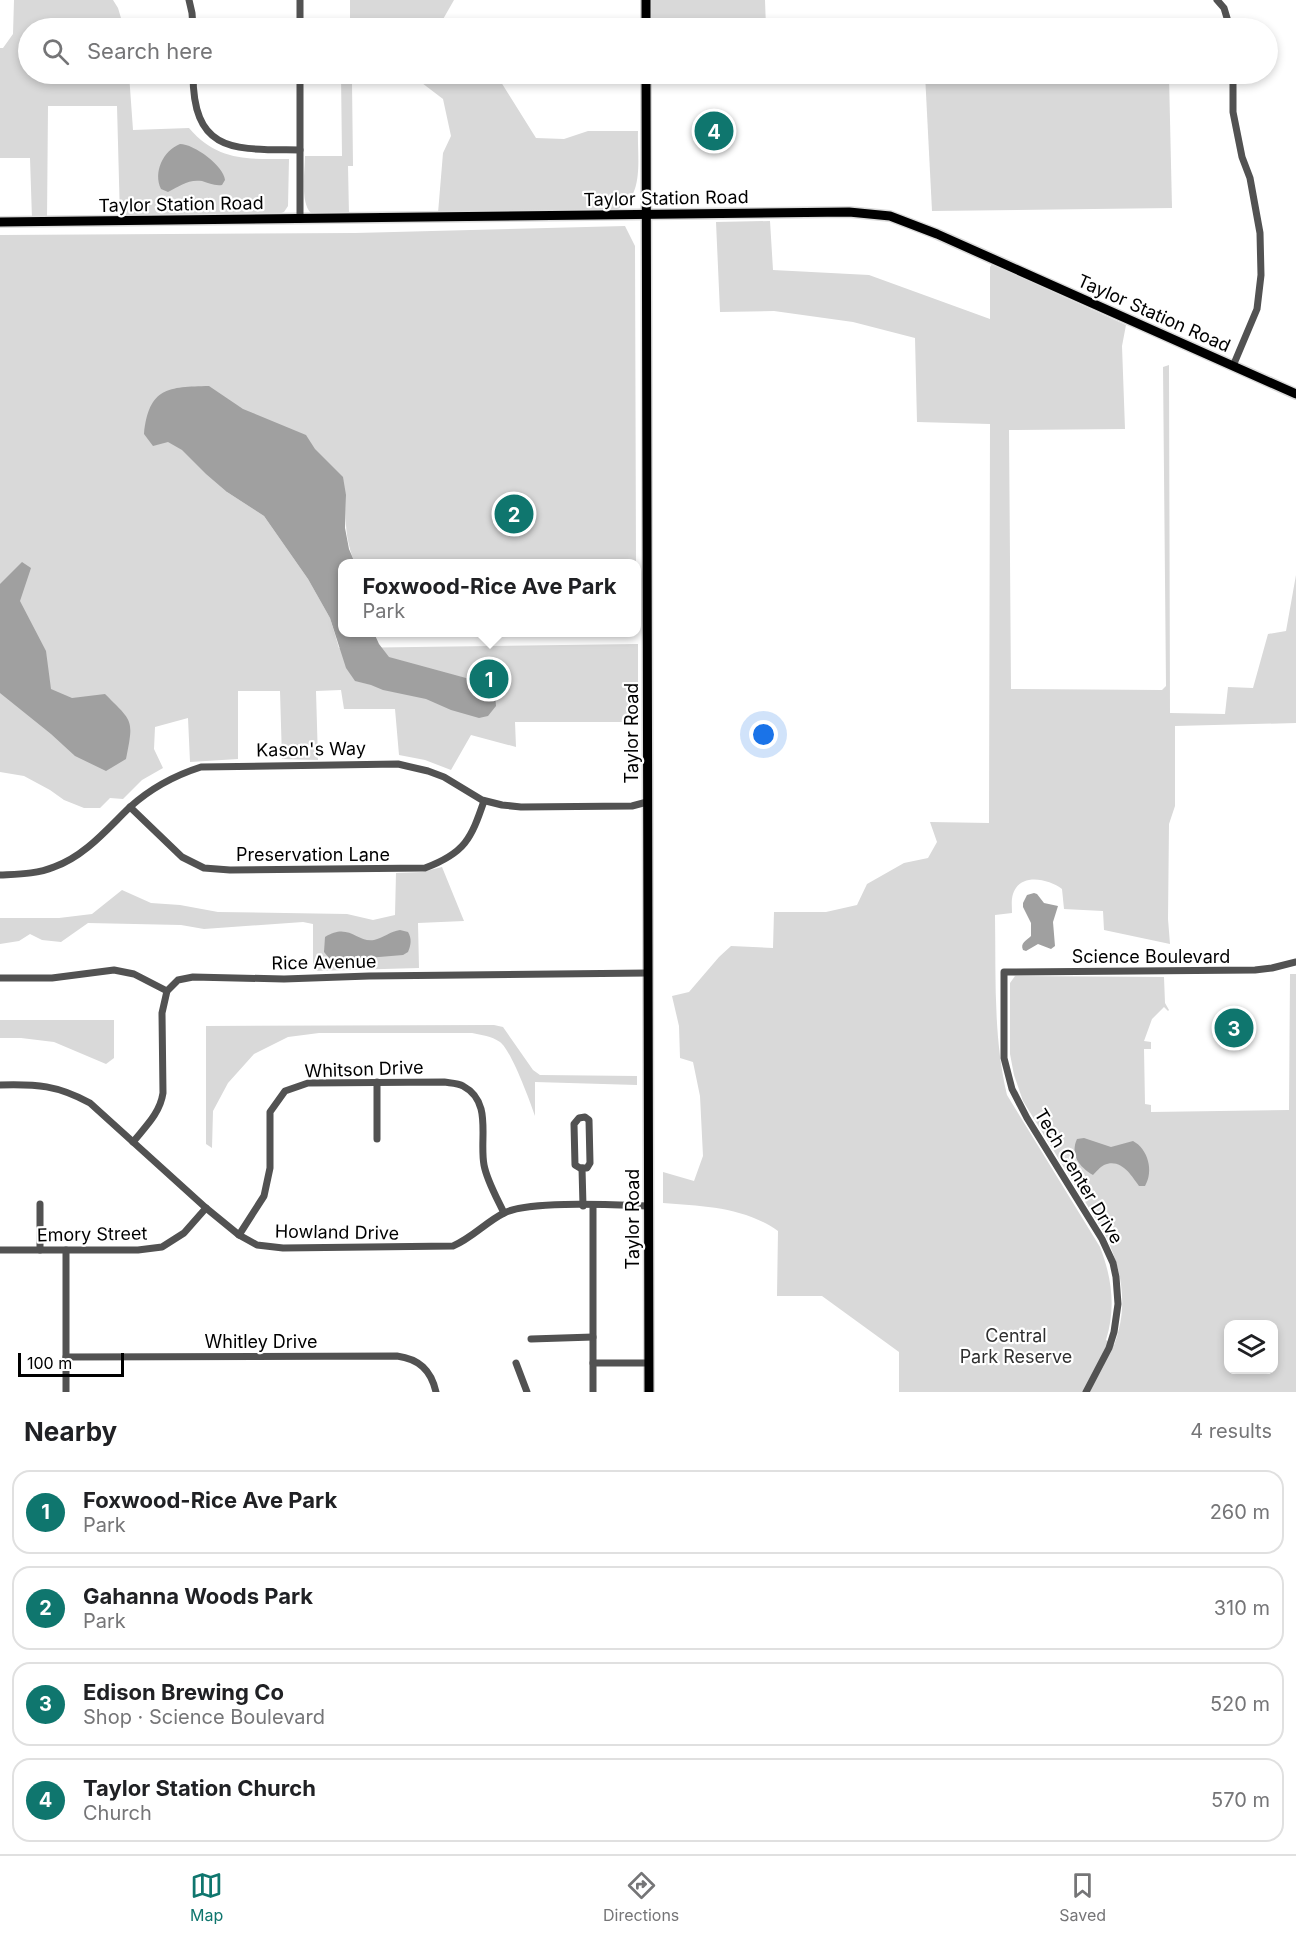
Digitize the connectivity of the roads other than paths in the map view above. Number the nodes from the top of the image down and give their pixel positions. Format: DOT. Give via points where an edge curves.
graph roads {
  1 [pos="189,0"];
  2 [pos="300,0"];
  3 [pos="646,0"];
  4 [pos="1217,0"];
  5 [pos="192,18"];
  6 [pos="300,18"];
  7 [pos="646,18"];
  8 [pos="1227,18"];
  9 [pos="193,84"];
  10 [pos="300,84"];
  11 [pos="646,84"];
  12 [pos="1233,84"];
  13 [pos="300,150"];
  14 [pos="647,214"];
  15 [pos="300,219"];
  16 [pos="0,222"];
  17 [pos="1233,366"];
  18 [pos="1296,394"];
  19 [pos="484,801"];
  20 [pos="647,802"];
  21 [pos="130,807"];
  22 [pos="0,875"];
  23 [pos="1296,962"];
  24 [pos="1004,972"];
  25 [pos="648,973"];
  26 [pos="0,978"];
  27 [pos="167,991"];
  28 [pos="377,1082"];
  29 [pos="0,1085"];
  30 [pos="377,1139"];
  31 [pos="133,1142"];
  32 [pos="582,1168"];
  33 [pos="40,1204"];
  34 [pos="583,1206"];
  35 [pos="592,1206"];
  36 [pos="648,1206"];
  37 [pos="206,1208"];
  38 [pos="504,1213"];
  39 [pos="239,1235"];
  40 [pos="0,1250"];
  41 [pos="40,1250"];
  42 [pos="66,1250"];
  43 [pos="593,1337"];
  44 [pos="531,1339"];
  45 [pos="66,1357"];
  46 [pos="516,1363"];
  47 [pos="593,1363"];
  48 [pos="649,1363"];
  49 [pos="66,1392"];
  50 [pos="436,1392"];
  51 [pos="527,1392"];
  52 [pos="593,1392"];
  53 [pos="649,1392"];
  54 [pos="1086,1392"];
  1 -- 5 [label="street"];
  2 -- 6 [label="street"];
  3 -- 7 [label="main road"];
  4 -- 8 [label="street"];
  9 -- 13 [label="street" via="200,121 221,142 235,148"];
  10 -- 13 [label="street"];
  11 -- 14 [label="main road, Taylor Road"];
  12 -- 17 [label="street" via="1233,112 1260,233 1261,275 1257,309"];
  13 -- 15 [label="street"];
  14 -- 15 [label="main road, Taylor Station Road"];
  14 -- 17 [label="main road, Taylor Station Road" via="849,212 890,216"];
  14 -- 20 [label="main road, Taylor Road"];
  15 -- 16 [label="main road, Taylor Station Road"];
  17 -- 18 [label="main road, Taylor Station Road"];
  19 -- 20 [label="street, Kason's Way" via="521,807 632,806"];
  19 -- 21 [label="street, Kason's Way" via="444,777 398,764 278,764 201,767 181,773"];
  19 -- 21 [label="street, Preservation Lane" via="467,843 444,861 425,868 204,868 175,852"];
  20 -- 25 [label="main road, Taylor Road"];
  21 -- 22 [label="street, Kason's Way" via="95,841 56,867"];
  23 -- 24 [label="street, Science Boulevard" via="1255,970"];
  24 -- 54 [label="street, Tech Center Drive" via="1004,1058 1012,1089 1102,1239 1116,1277 1118,1305 1114,1332"];
  25 -- 27 [label="street, Rice Avenue" via="193,977 178,980"];
  25 -- 36 [label="main road, Taylor Road"];
  26 -- 27 [label="street" via="52,978 114,970 135,974"];
  27 -- 31 [label="street" via="162,1012 161,1105"];
  28 -- 30 [label="street"];
  28 -- 38 [label="street, Whitson Drive" via="444,1082 462,1086 476,1099 482,1112 484,1164"];
  28 -- 39 [label="street, Whitson Drive" via="308,1083 285,1091 270,1112 270,1168 264,1196"];
  29 -- 31 [label="street, Howland Drive" via="39,1085 69,1091 90,1103"];
  31 -- 37 [label="street, Howland Drive"];
  32 -- 32 [label="street" via="590,1163 589,1120 585,1117 574,1124 575,1165"];
  32 -- 34 [label="street"];
  33 -- 41 [label="street"];
  34 -- 35 [label="street, Howland Drive"];
  34 -- 38 [label="street, Howland Drive"];
  35 -- 36 [label="street, Howland Drive"];
  35 -- 43 [label="street"];
  36 -- 48 [label="main road, Taylor Road"];
  37 -- 39 [label="street, Howland Drive"];
  37 -- 42 [label="street, Emory Street" via="184,1233 162,1247"];
  38 -- 39 [label="street, Howland Drive" via="468,1239 445,1247 283,1248 257,1245"];
  40 -- 41 [label="street, Emory Street"];
  41 -- 42 [label="street, Emory Street"];
  42 -- 45 [label="street"];
  43 -- 44 [label="street"];
  43 -- 47 [label="street"];
  45 -- 49 [label="street"];
  45 -- 50 [label="street, Whitley Drive" via="397,1356 423,1365"];
  46 -- 51 [label="street"];
  47 -- 48 [label="street"];
  47 -- 52 [label="street"];
  48 -- 53 [label="main road, Taylor Road"];
}
